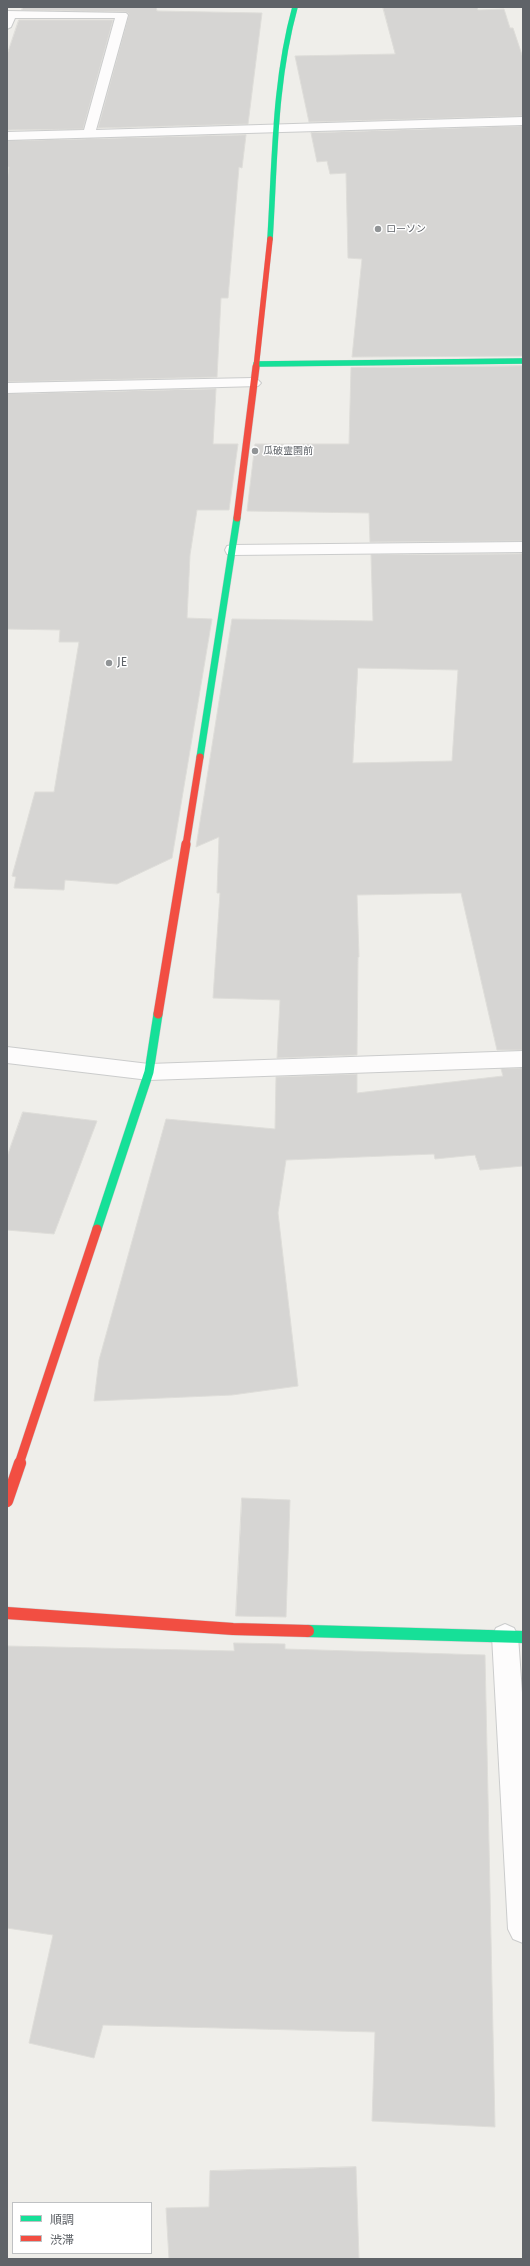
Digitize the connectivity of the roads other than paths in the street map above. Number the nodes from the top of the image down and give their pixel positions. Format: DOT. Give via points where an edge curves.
graph roads {
  1 [pos="295,7"];
  2 [pos="49,11"];
  3 [pos="7,25"];
  4 [pos="523,121"];
  5 [pos="274,129"];
  6 [pos="88,133"];
  7 [pos="7,136"];
  8 [pos="523,361"];
  9 [pos="256,364"];
  10 [pos="253,383"];
  11 [pos="7,388"];
  12 [pos="523,546"];
  13 [pos="233,550"];
  14 [pos="7,1055"];
  15 [pos="523,1059"];
  16 [pos="149,1072"];
  17 [pos="7,1501"];
  18 [pos="7,1613"];
  19 [pos="514,1636"];
  20 [pos="523,1929"];
  1 -- 5 [label="street" via="286,35"];
  2 -- 3 [label="street" via="10,14"];
  2 -- 6 [label="street" via="122,15"];
  4 -- 5 [label="street"];
  5 -- 6 [label="street"];
  5 -- 9 [label="street" via="271,222"];
  6 -- 7 [label="street"];
  8 -- 9 [label="street"];
  9 -- 10 [label="street"];
  10 -- 11 [label="street"];
  10 -- 13 [label="street"];
  12 -- 13 [label="street"];
  13 -- 16 [label="street"];
  14 -- 16 [label="street"];
  15 -- 16 [label="street"];
  16 -- 17 [label="street"];
  18 -- 19 [label="street" via="233,1629"];
  19 -- 20 [label="street"];
}
